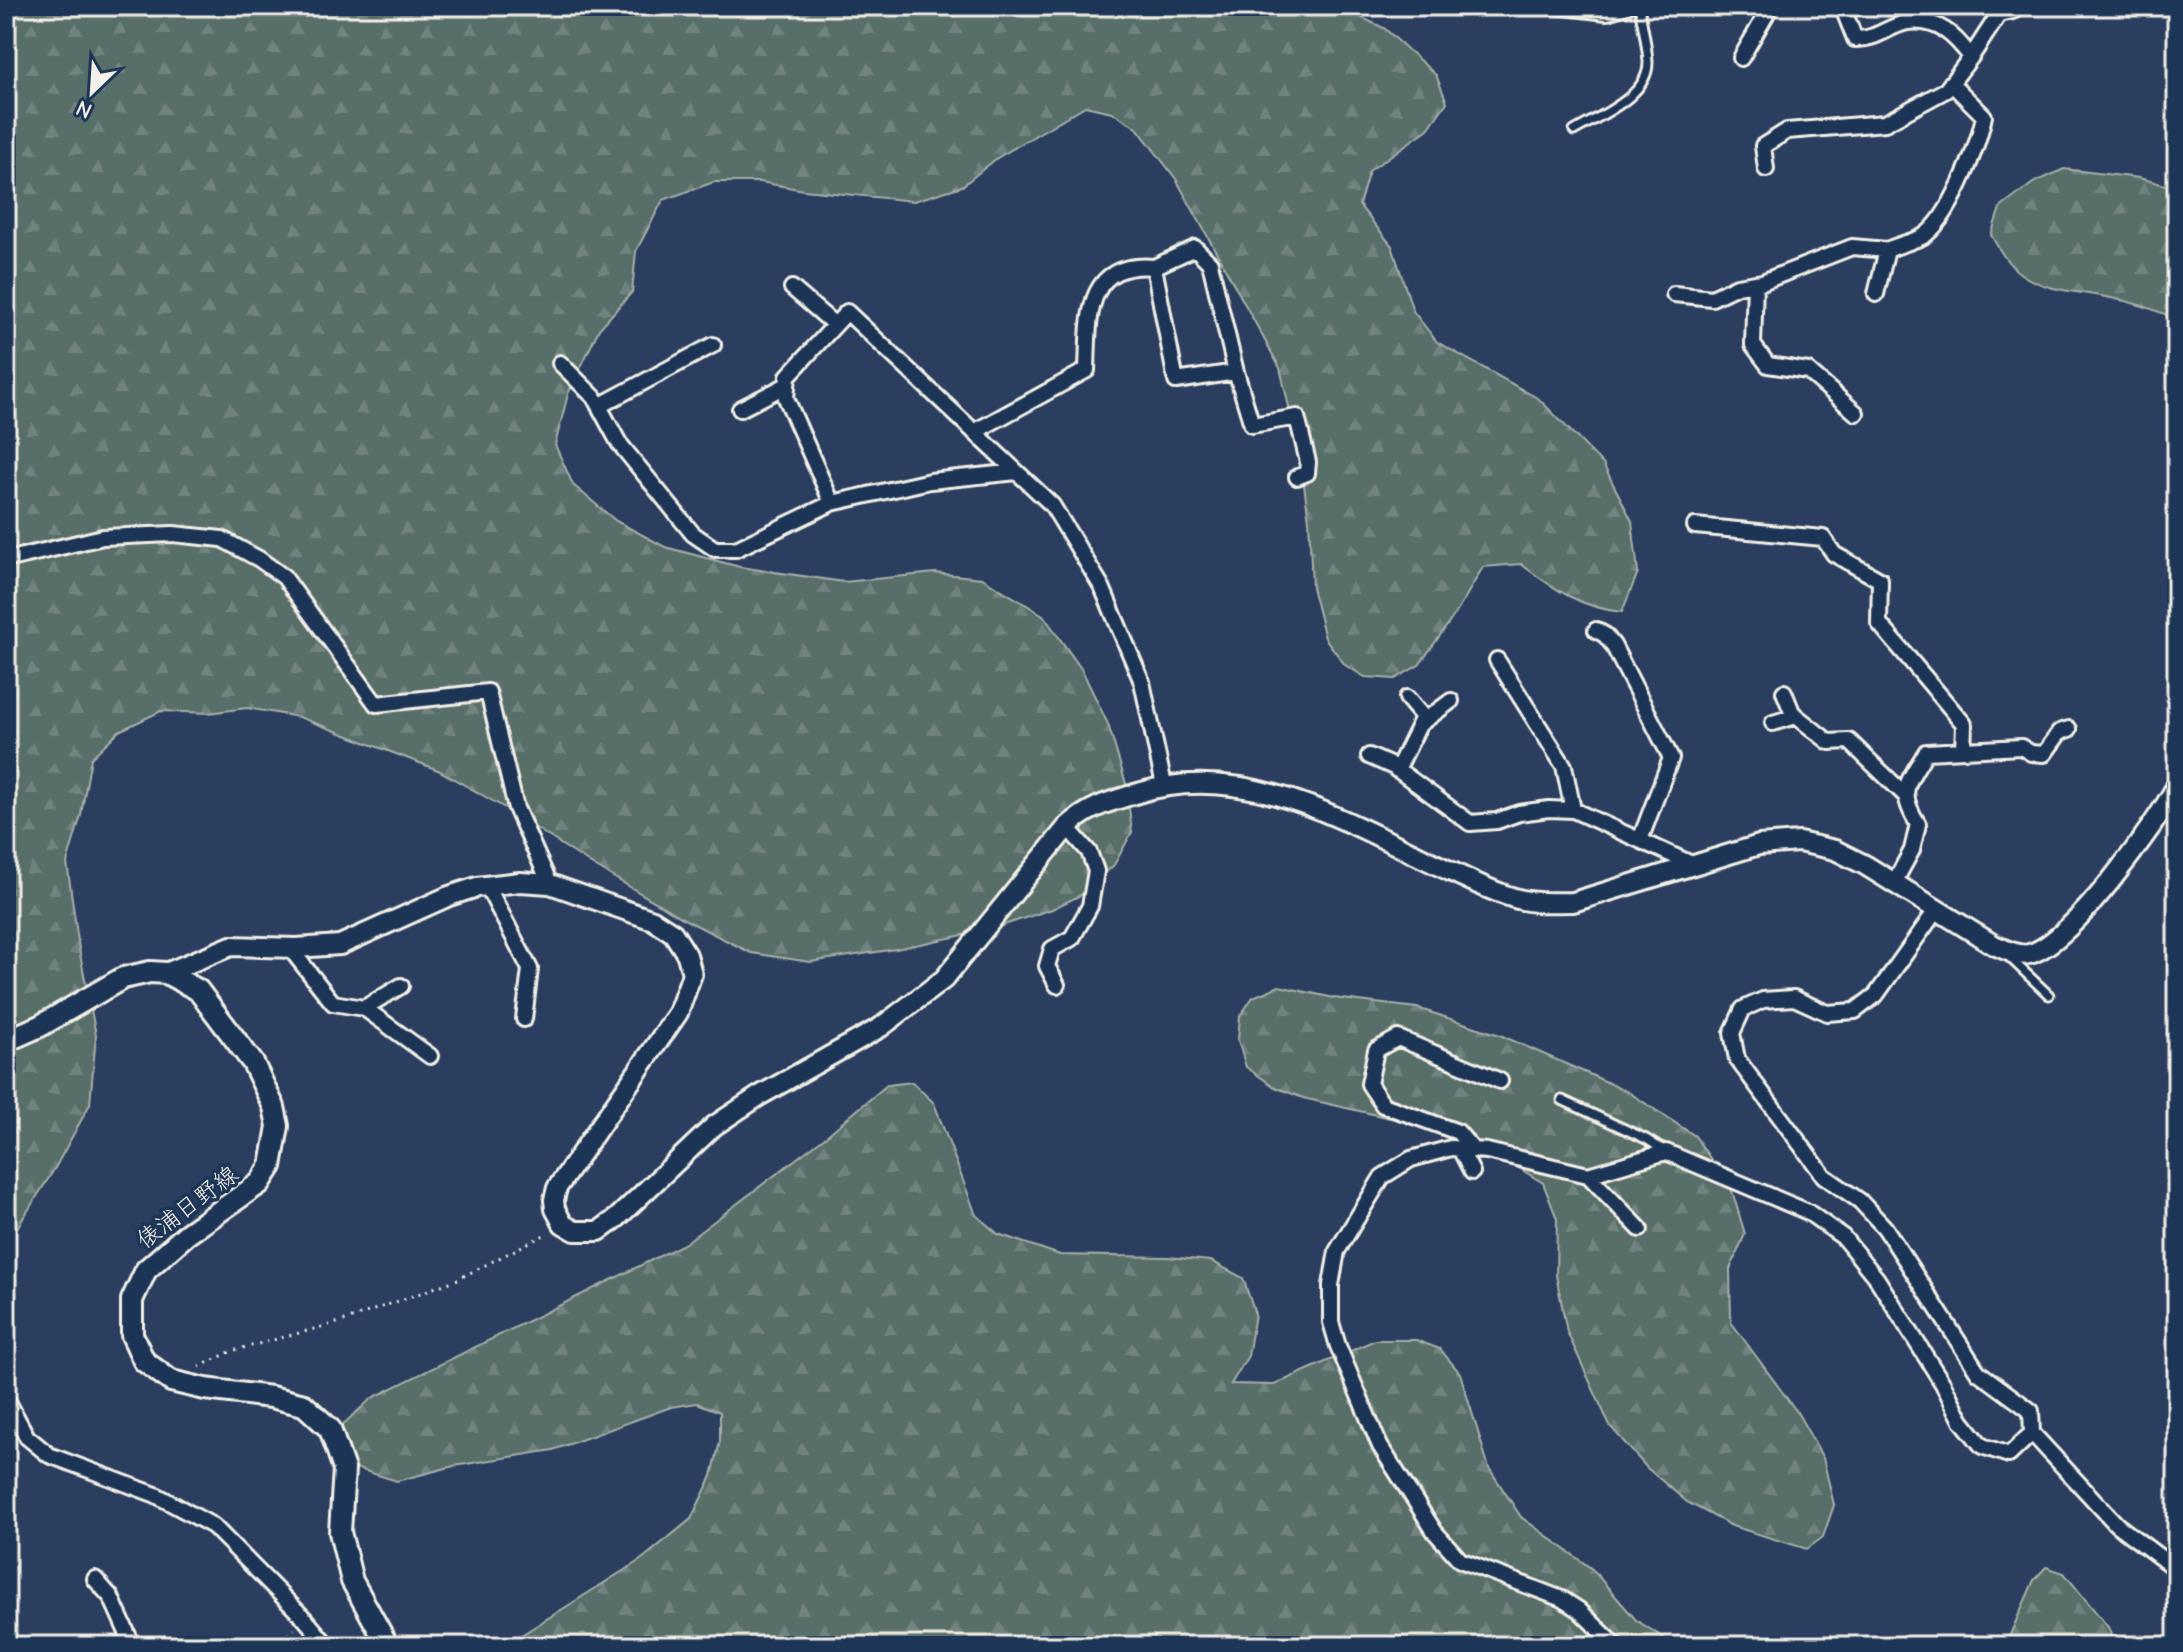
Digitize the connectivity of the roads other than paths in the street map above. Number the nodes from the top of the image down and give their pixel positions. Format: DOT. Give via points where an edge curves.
graph roads {
  1 [pos="1556,6"];
  2 [pos="1627,6"];
  3 [pos="1639,6"];
  4 [pos="1768,6"];
  5 [pos="1842,6"];
  6 [pos="2013,11"];
  7 [pos="1971,57"];
  8 [pos="1741,58"];
  9 [pos="1951,83"];
  10 [pos="1574,131"];
  11 [pos="1766,169"];
  12 [pos="1887,250"];
  13 [pos="1154,267"];
  14 [pos="1755,283"];
  15 [pos="792,288"];
  16 [pos="1674,294"];
  17 [pos="1876,294"];
  18 [pos="835,325"];
  19 [pos="713,345"];
  20 [pos="560,363"];
  21 [pos="1236,372"];
  22 [pos="787,385"];
  23 [pos="599,406"];
  24 [pos="740,409"];
  25 [pos="1856,413"];
  26 [pos="974,432"];
  27 [pos="1017,472"];
  28 [pos="1297,477"];
  29 [pos="832,503"];
  30 [pos="1695,526"];
  31 [pos="6,560"];
  32 [pos="1596,630"];
  33 [pos="1497,660"];
  34 [pos="1784,692"];
  35 [pos="1407,698"];
  36 [pos="1451,701"];
  37 [pos="1796,716"];
  38 [pos="1773,723"];
  39 [pos="1420,725"];
  40 [pos="2069,729"];
  41 [pos="1963,750"];
  42 [pos="1369,756"];
  43 [pos="1397,770"];
  44 [pos="1164,785"];
  45 [pos="2177,785"];
  46 [pos="1905,795"];
  47 [pos="1573,810"];
  48 [pos="1067,827"];
  49 [pos="1640,840"];
  50 [pos="1692,864"];
  51 [pos="1894,883"];
  52 [pos="550,884"];
  53 [pos="487,886"];
  54 [pos="1937,909"];
  55 [pos="1994,945"];
  56 [pos="289,947"];
  57 [pos="166,973"];
  58 [pos="1057,985"];
  59 [pos="401,986"];
  60 [pos="2049,995"];
  61 [pos="364,1008"];
  62 [pos="524,1019"];
  63 [pos="6,1041"];
  64 [pos="430,1056"];
  65 [pos="1500,1081"];
  66 [pos="1562,1100"];
  67 [pos="1467,1149"];
  68 [pos="1666,1152"];
  69 [pos="1472,1172"];
  70 [pos="1588,1175"];
  71 [pos="1640,1229"];
  72 [pos="6,1398"];
  73 [pos="2032,1433"];
  74 [pos="2177,1570"];
  75 [pos="95,1579"];
  76 [pos="133,1646"];
  77 [pos="328,1646"];
  78 [pos="388,1646"];
  79 [pos="1616,1646"];
  1 -- 2 [label="street" via="1607,12"];
  3 -- 10 [label="lane" via="1648,64 1643,83"];
  4 -- 8 [label="street"];
  5 -- 7 [label="street" via="1855,39 1868,40 1908,22 1938,25"];
  6 -- 7 [label="street" via="1999,14"];
  7 -- 9 [label="street"];
  9 -- 11 [label="street" via="1885,123 1787,131 1763,146"];
  9 -- 12 [label="street" via="1984,116 1981,130 1954,198 1925,236"];
  12 -- 14 [label="street" via="1852,247"];
  12 -- 17 [label="street"];
  13 -- 21 [label="street" via="1176,381"];
  13 -- 21 [label="street" via="1195,248 1210,263"];
  13 -- 26 [label="street" via="1111,275 1099,286 1090,309 1087,370"];
  14 -- 16 [label="street" via="1712,298"];
  14 -- 25 [label="street" via="1753,345 1768,365 1808,371"];
  15 -- 18 [label="street"];
  18 -- 22 [label="street" via="788,376"];
  18 -- 26 [label="street" via="847,312"];
  19 -- 23 [label="street"];
  20 -- 23 [label="street"];
  21 -- 28 [label="street" via="1252,425 1297,417 1308,462 1307,473"];
  22 -- 24 [label="street"];
  22 -- 29 [label="street" via="786,398"];
  23 -- 29 [label="street" via="619,443 693,534 715,549 736,549"];
  26 -- 27 [label="street"];
  27 -- 29 [label="street" via="930,481"];
  27 -- 44 [label="street" via="1052,505 1102,587 1142,682"];
  30 -- 41 [label="street" via="1823,538 1834,554 1880,580 1879,623 1964,724"];
  31 -- 52 [label="street" via="103,537 173,534 222,539 284,577 376,704 488,692 516,808"];
  32 -- 49 [label="street" via="1613,645 1671,758"];
  33 -- 47 [label="street" via="1564,766"];
  34 -- 37 [label="street"];
  35 -- 39 [label="street" via="1423,717"];
  36 -- 39 [label="street"];
  37 -- 38 [label="street"];
  37 -- 46 [label="street" via="1829,742 1849,741"];
  39 -- 43 [label="street"];
  40 -- 41 [label="street" via="2060,732 2044,754 2021,747"];
  41 -- 46 [label="street" via="1926,752"];
  42 -- 43 [label="street"];
  43 -- 47 [label="street" via="1470,823"];
  44 -- 48 [label="street" via="1085,811"];
  44 -- 50 [label="street" via="1242,785 1296,799 1519,900 1573,902"];
  45 -- 55 [label="street" via="2151,828 2084,913 2028,955"];
  46 -- 51 [label="street" via="1918,824 1912,850"];
  47 -- 49 [label="street"];
  48 -- 52 [label="street" via="944,979 881,1027 714,1126 599,1231 575,1231 563,1224 555,1209 557,1188 678,1013 692,974 673,933 653,920"];
  48 -- 58 [label="street" via="1089,852 1096,871 1090,906 1072,938 1052,949 1047,966"];
  49 -- 50 [label="street"];
  50 -- 51 [label="street" via="1759,845 1799,842 1835,850"];
  51 -- 54 [label="street"];
  52 -- 53 [label="street"];
  53 -- 56 [label="street" via="449,896 340,945"];
  53 -- 62 [label="street" via="530,969"];
  54 -- 55 [label="street"];
  54 -- 73 [label="street" via="1876,995 1855,1011 1827,1013 1794,998 1763,1000 1743,1009 1732,1033 1737,1059 1824,1176 1860,1201 1885,1228 1978,1372 2031,1411"];
  55 -- 60 [label="lane"];
  56 -- 57 [label="street" via="231,946"];
  56 -- 61 [label="street" via="333,1003"];
  57 -- 63 [label="main road" via="123,978"];
  57 -- 78 [label="main road, 俵浦日野線" via="198,990 253,1063 278,1126 271,1166 260,1183 146,1270 132,1300 132,1335 144,1361 171,1381 304,1405 330,1429 344,1469 340,1532 352,1581"];
  59 -- 61 [label="street"];
  61 -- 64 [label="street"];
  65 -- 67 [label="street" via="1398,1038 1376,1050 1369,1084 1383,1105 1458,1132"];
  66 -- 68 [label="lane"];
  67 -- 69 [label="street"];
  67 -- 70 [label="street"];
  67 -- 79 [label="street" via="1411,1159 1382,1177 1337,1251 1331,1309 1338,1346 1380,1446 1435,1532 1460,1560 1562,1599"];
  68 -- 70 [label="street"];
  68 -- 73 [label="street" via="1808,1212 1843,1237 1877,1279 1982,1446 2009,1455"];
  70 -- 71 [label="street"];
  72 -- 77 [label="street" via="27,1437 49,1455 156,1495 213,1526"];
  73 -- 74 [label="street" via="2117,1525"];
  75 -- 76 [label="street" via="111,1597"];
}
